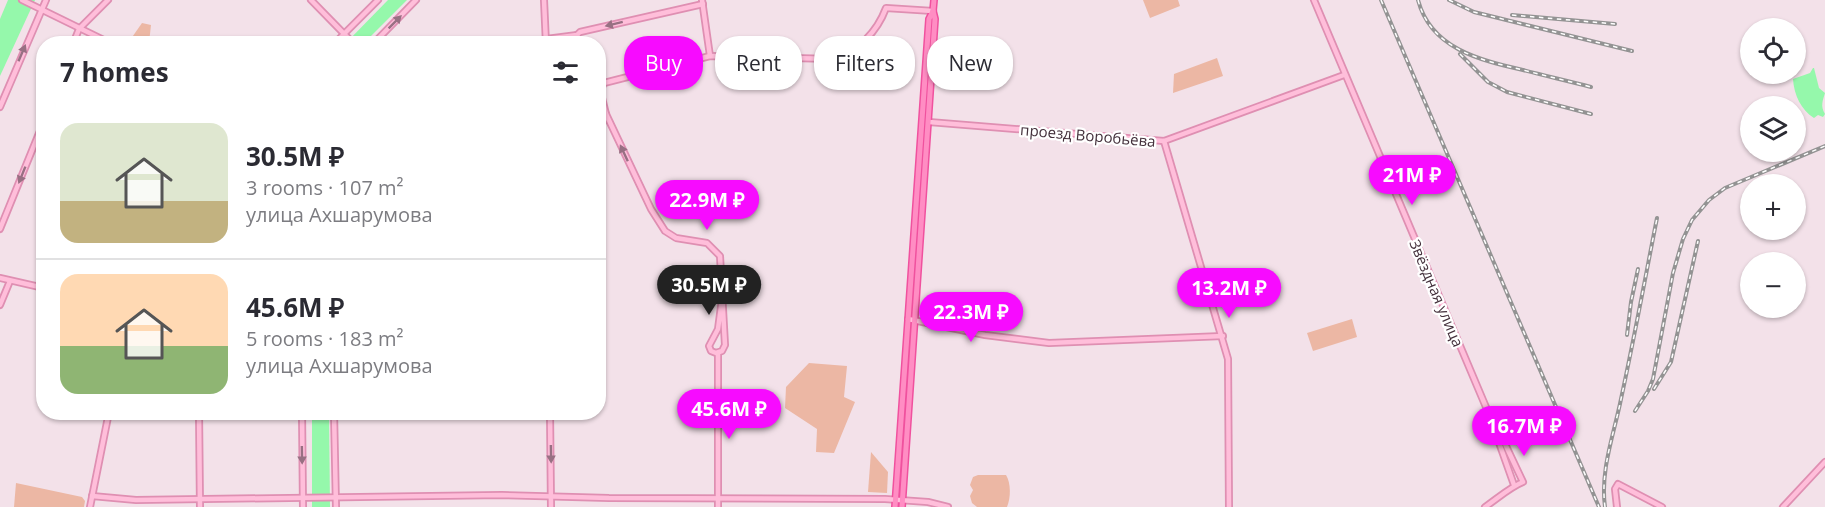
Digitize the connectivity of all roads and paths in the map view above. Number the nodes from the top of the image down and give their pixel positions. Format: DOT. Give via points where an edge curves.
graph roads {
  1 [pos="22,0"];
  2 [pos="46,0"];
  3 [pos="108,0"];
  4 [pos="311,0"];
  5 [pos="378,0"];
  6 [pos="416,0"];
  7 [pos="544,0"];
  8 [pos="934,0"];
  9 [pos="1314,0"];
  10 [pos="703,2"];
  11 [pos="38,8"];
  12 [pos="933,11"];
  13 [pos="79,29"];
  14 [pos="345,35"];
  15 [pos="577,35"];
  16 [pos="76,36"];
  17 [pos="94,36"];
  18 [pos="381,36"];
  19 [pos="546,36"];
  20 [pos="572,36"];
  21 [pos="710,56"];
  22 [pos="1344,75"];
  23 [pos="606,82"];
  24 [pos="0,106"];
  25 [pos="606,114"];
  26 [pos="926,122"];
  27 [pos="36,141"];
  28 [pos="1164,141"];
  29 [pos="0,229"];
  30 [pos="0,278"];
  31 [pos="10,281"];
  32 [pos="36,286"];
  33 [pos="722,299"];
  34 [pos="0,305"];
  35 [pos="911,320"];
  36 [pos="1222,336"];
  37 [pos="712,340"];
  38 [pos="723,341"];
  39 [pos="718,353"];
  40 [pos="107,420"];
  41 [pos="199,420"];
  42 [pos="302,420"];
  43 [pos="334,420"];
  44 [pos="550,420"];
  45 [pos="1492,420"];
  46 [pos="905,439"];
  47 [pos="1825,462"];
  48 [pos="1817,470"];
  49 [pos="1515,485"];
  50 [pos="92,496"];
  51 [pos="551,496"];
  52 [pos="334,497"];
  53 [pos="718,497"];
  54 [pos="201,498"];
  55 [pos="303,498"];
  56 [pos="895,499"];
  57 [pos="903,500"];
  58 [pos="90,507"];
  59 [pos="200,507"];
  60 [pos="303,507"];
  61 [pos="336,507"];
  62 [pos="551,507"];
  63 [pos="718,507"];
  64 [pos="895,507"];
  65 [pos="902,507"];
  66 [pos="948,507"];
  67 [pos="1229,507"];
  68 [pos="1485,507"];
  69 [pos="1617,507"];
  70 [pos="1662,507"];
  71 [pos="1783,507"];
  72 [pos="1789,507"];
  1 -- 11 [label="main road"];
  2 -- 11 [label="main road"];
  3 -- 13 [label="main road"];
  4 -- 14 [label="main road"];
  5 -- 14 [label="main road"];
  18 -- 6 [label="main road, one-way"];
  7 -- 19 [label="main road"];
  8 -- 12 [label="main road"];
  9 -- 22 [label="main road, Звёздная улица"];
  10 -- 15 [label="main road, one-way"];
  10 -- 21 [label="main road"];
  11 -- 13 [label="main road"];
  24 -- 11 [label="main road, one-way"];
  12 -- 21 [label="main road" via="886,8 871,34 845,56 833,59"];
  12 -- 26 [label="main road" via="929,19"];
  13 -- 16 [label="main road"];
  13 -- 17 [label="main road"];
  15 -- 20 [label="main road"];
  21 -- 23 [label="main road"];
  22 -- 28 [label="main road, проезд Воробьёва"];
  22 -- 45 [label="main road, Звёздная улица"];
  33 -- 25 [label="main road, one-way" via="720,256 707,243 676,238 665,231"];
  26 -- 28 [label="main road, проезд Воробьёва"];
  26 -- 35 [label="main road"];
  27 -- 29 [label="main road, one-way"];
  28 -- 36 [label="main road"];
  30 -- 31 [label="main road"];
  31 -- 32 [label="main road"];
  31 -- 34 [label="main road"];
  33 -- 37 [label="main road"];
  33 -- 38 [label="main road"];
  35 -- 36 [label="main road" via="1049,344"];
  35 -- 46 [label="main road"];
  36 -- 67 [label="main road" via="1228,359"];
  37 -- 38 [label="main road"];
  37 -- 39 [label="main road" via="710,348"];
  38 -- 39 [label="main road" via="724,348"];
  39 -- 53 [label="main road"];
  40 -- 50 [label="main road"];
  41 -- 54 [label="main road"];
  42 -- 55 [label="main road, one-way"];
  43 -- 52 [label="main road"];
  44 -- 51 [label="main road, one-way"];
  45 -- 49 [label="main road"];
  45 -- 49 [label="main road" via="1523,482"];
  46 -- 56 [label="main road"];
  46 -- 57 [label="main road"];
  47 -- 48 [label="main road"];
  48 -- 71 [label="main road"];
  48 -- 72 [label="main road"];
  49 -- 68 [label="main road"];
  50 -- 54 [label="main road" via="136,500"];
  50 -- 58 [label="main road"];
  51 -- 52 [label="main road"];
  51 -- 53 [label="main road"];
  51 -- 62 [label="main road"];
  52 -- 55 [label="main road"];
  52 -- 61 [label="main road"];
  53 -- 56 [label="main road"];
  53 -- 63 [label="main road"];
  54 -- 55 [label="main road"];
  54 -- 59 [label="main road"];
  55 -- 60 [label="main road"];
  56 -- 57 [label="main road"];
  56 -- 64 [label="main road"];
  57 -- 65 [label="main road"];
  57 -- 66 [label="main road"];
  69 -- 70 [label="main road" via="1618,484"];
}
